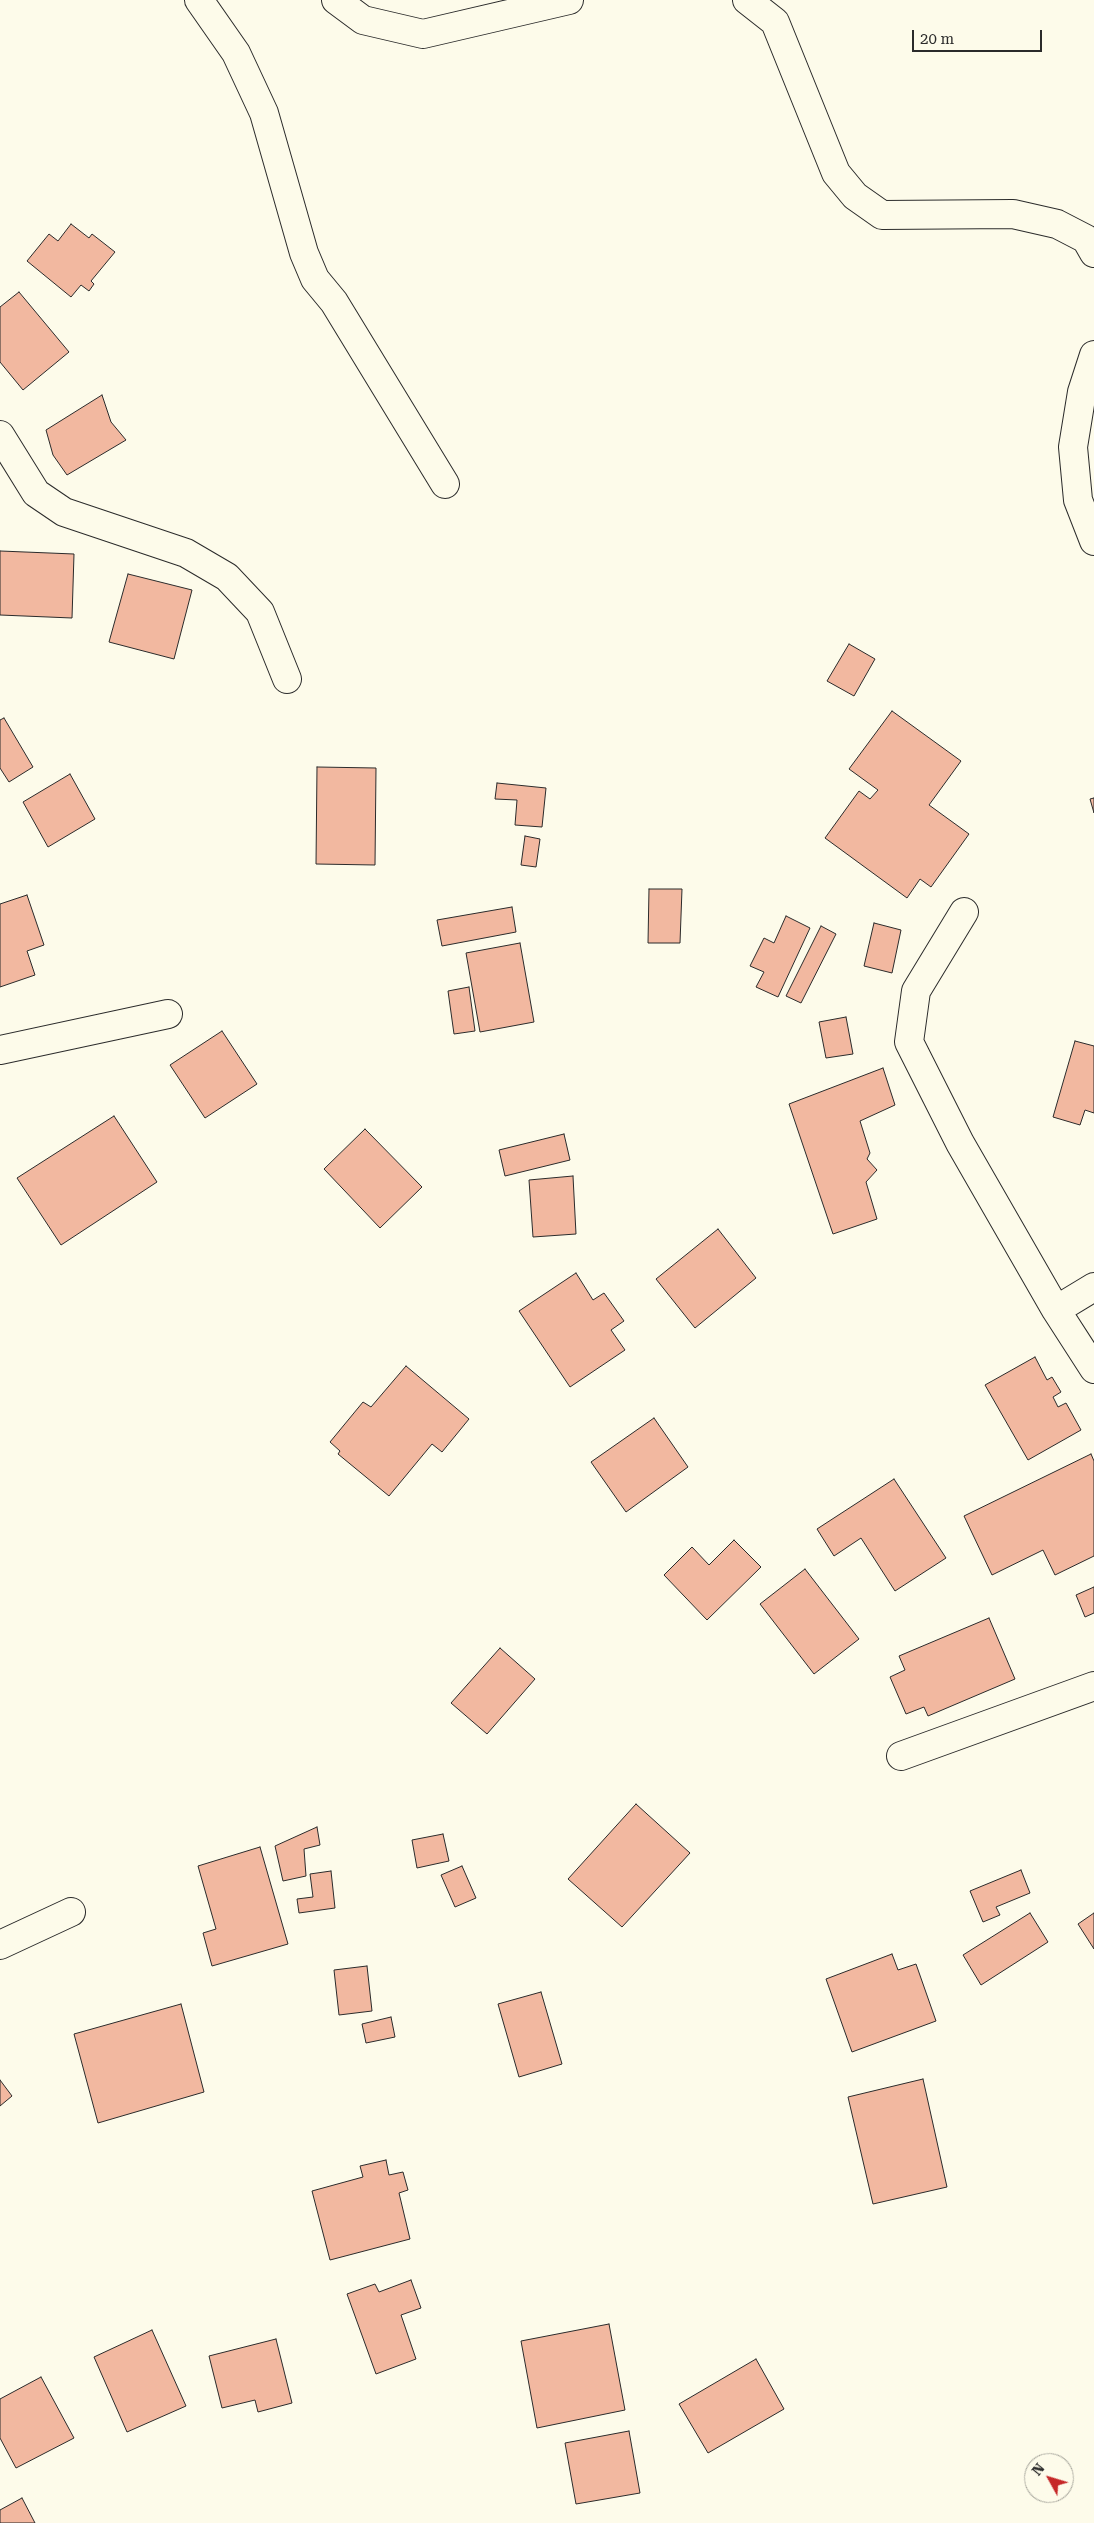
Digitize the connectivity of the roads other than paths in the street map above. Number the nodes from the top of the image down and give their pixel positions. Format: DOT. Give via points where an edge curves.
graph roads {
  1 [pos="199,0"];
  2 [pos="336,0"];
  3 [pos="569,0"];
  4 [pos="748,0"];
  5 [pos="1094,253"];
  6 [pos="1094,355"];
  7 [pos="0,435"];
  8 [pos="445,484"];
  9 [pos="1094,541"];
  10 [pos="287,679"];
  11 [pos="964,912"];
  12 [pos="168,1014"];
  13 [pos="0,1050"];
  14 [pos="1094,1287"];
  15 [pos="1056,1310"];
  16 [pos="1094,1369"];
  17 [pos="1094,1686"];
  18 [pos="901,1756"];
  19 [pos="71,1912"];
  20 [pos="0,1945"];
  1 -- 8 [label="street" via="236,53 264,114 304,253 315,279 334,302"];
  2 -- 3 [label="street" via="363,20 423,34"];
  4 -- 5 [label="street" via="775,22 836,173 855,196 882,215 1013,214 1057,224 1086,239"];
  6 -- 9 [label="street" via="1082,392 1073,447 1078,500"];
  7 -- 10 [label="street" via="36,493 64,512 186,553 227,577 260,612"];
  11 -- 15 [label="street" via="916,991 909,1042 960,1143"];
  12 -- 13 [label="street"];
  14 -- 15 [label="street"];
  15 -- 16 [label="street"];
  17 -- 18 [label="street"];
  19 -- 20 [label="street"];
}
